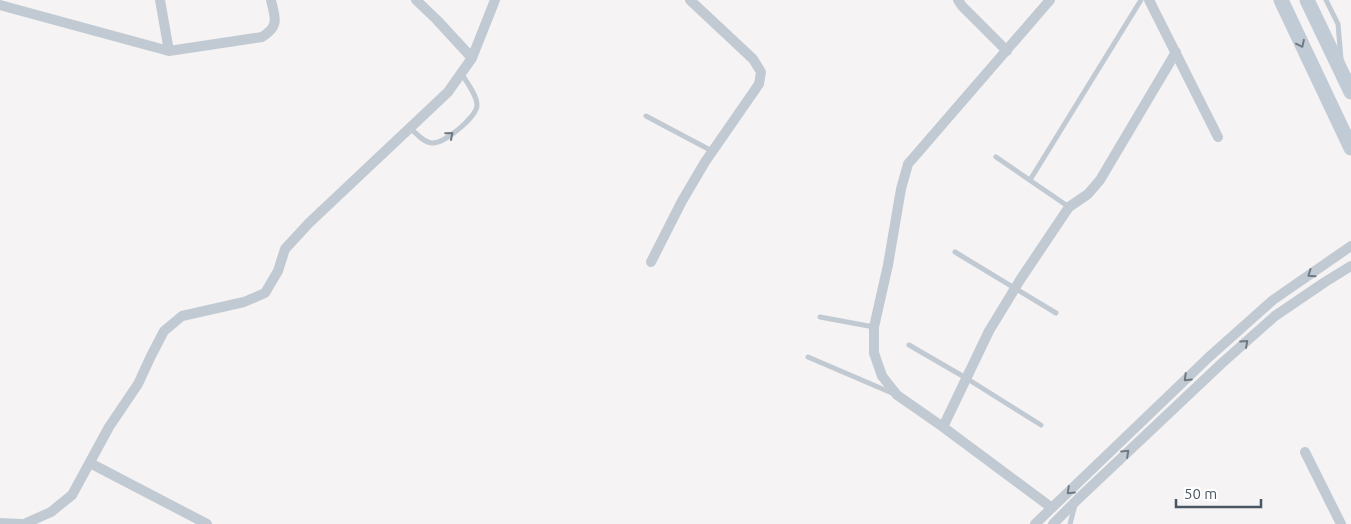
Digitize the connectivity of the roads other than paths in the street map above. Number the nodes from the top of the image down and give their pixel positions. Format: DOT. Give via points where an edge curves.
graph roads {
  1 [pos="160,0"];
  2 [pos="271,0"];
  3 [pos="416,0"];
  4 [pos="495,0"];
  5 [pos="690,0"];
  6 [pos="958,0"];
  7 [pos="1141,0"];
  8 [pos="1149,0"];
  9 [pos="1280,0"];
  10 [pos="1307,0"];
  11 [pos="1326,0"];
  12 [pos="1048,1"];
  13 [pos="0,5"];
  14 [pos="169,51"];
  15 [pos="1007,51"];
  16 [pos="1176,52"];
  17 [pos="472,58"];
  18 [pos="462,74"];
  19 [pos="1343,76"];
  20 [pos="1351,92"];
  21 [pos="646,116"];
  22 [pos="409,128"];
  23 [pos="1218,137"];
  24 [pos="1351,148"];
  25 [pos="713,152"];
  26 [pos="996,157"];
  27 [pos="1030,180"];
  28 [pos="1068,207"];
  29 [pos="1351,246"];
  30 [pos="955,252"];
  31 [pos="1340,253"];
  32 [pos="651,262"];
  33 [pos="1349,267"];
  34 [pos="1015,288"];
  35 [pos="1056,313"];
  36 [pos="820,317"];
  37 [pos="874,327"];
  38 [pos="909,345"];
  39 [pos="808,357"];
  40 [pos="966,378"];
  41 [pos="897,395"];
  42 [pos="1041,425"];
  43 [pos="943,427"];
  44 [pos="1305,452"];
  45 [pos="90,463"];
  46 [pos="1078,499"];
  47 [pos="1052,508"];
  48 [pos="0,523"];
  49 [pos="22,524"];
  50 [pos="207,524"];
  51 [pos="1035,524"];
  52 [pos="1053,524"];
  53 [pos="1070,524"];
  54 [pos="1341,524"];
  1 -- 14 [label="street"];
  2 -- 14 [label="street" via="275,22 272,31 262,37"];
  3 -- 17 [label="street"];
  4 -- 17 [label="street"];
  5 -- 25 [label="street" via="753,59 761,72 760,84"];
  6 -- 15 [label="street"];
  7 -- 27 [label="lane"];
  8 -- 16 [label="street"];
  9 -- 24 [label="main road, one-way"];
  10 -- 19 [label="main road"];
  11 -- 19 [label="lane" via="1338,24"];
  12 -- 15 [label="street"];
  13 -- 14 [label="street"];
  15 -- 37 [label="street" via="908,164 900,189"];
  16 -- 23 [label="street"];
  16 -- 28 [label="street" via="1100,180 1088,194"];
  17 -- 18 [label="street"];
  18 -- 22 [label="street" via="448,92"];
  22 -- 18 [label="lane, one-way" via="429,143 438,143 474,113 477,106 475,98"];
  19 -- 20 [label="main road"];
  21 -- 25 [label="lane"];
  22 -- 45 [label="street" via="286,249 266,293 244,302 182,316 164,331 138,384 109,426"];
  25 -- 32 [label="street" via="682,201"];
  26 -- 27 [label="lane"];
  27 -- 28 [label="lane"];
  28 -- 34 [label="street"];
  29 -- 31 [label="street"];
  30 -- 34 [label="lane"];
  31 -- 33 [label="street"];
  31 -- 47 [label="street, one-way" via="1273,300"];
  46 -- 33 [label="street, one-way" via="1275,316"];
  34 -- 35 [label="lane"];
  34 -- 40 [label="street" via="989,330"];
  36 -- 37 [label="lane"];
  37 -- 41 [label="street" via="874,353 882,376"];
  38 -- 40 [label="lane"];
  39 -- 41 [label="lane"];
  40 -- 42 [label="lane"];
  40 -- 43 [label="street"];
  41 -- 43 [label="street"];
  43 -- 47 [label="street"];
  44 -- 54 [label="street"];
  45 -- 49 [label="street" via="72,495 51,512"];
  45 -- 50 [label="street"];
  46 -- 52 [label="street"];
  46 -- 53 [label="lane"];
  47 -- 51 [label="street"];
  48 -- 49 [label="street"];
}
